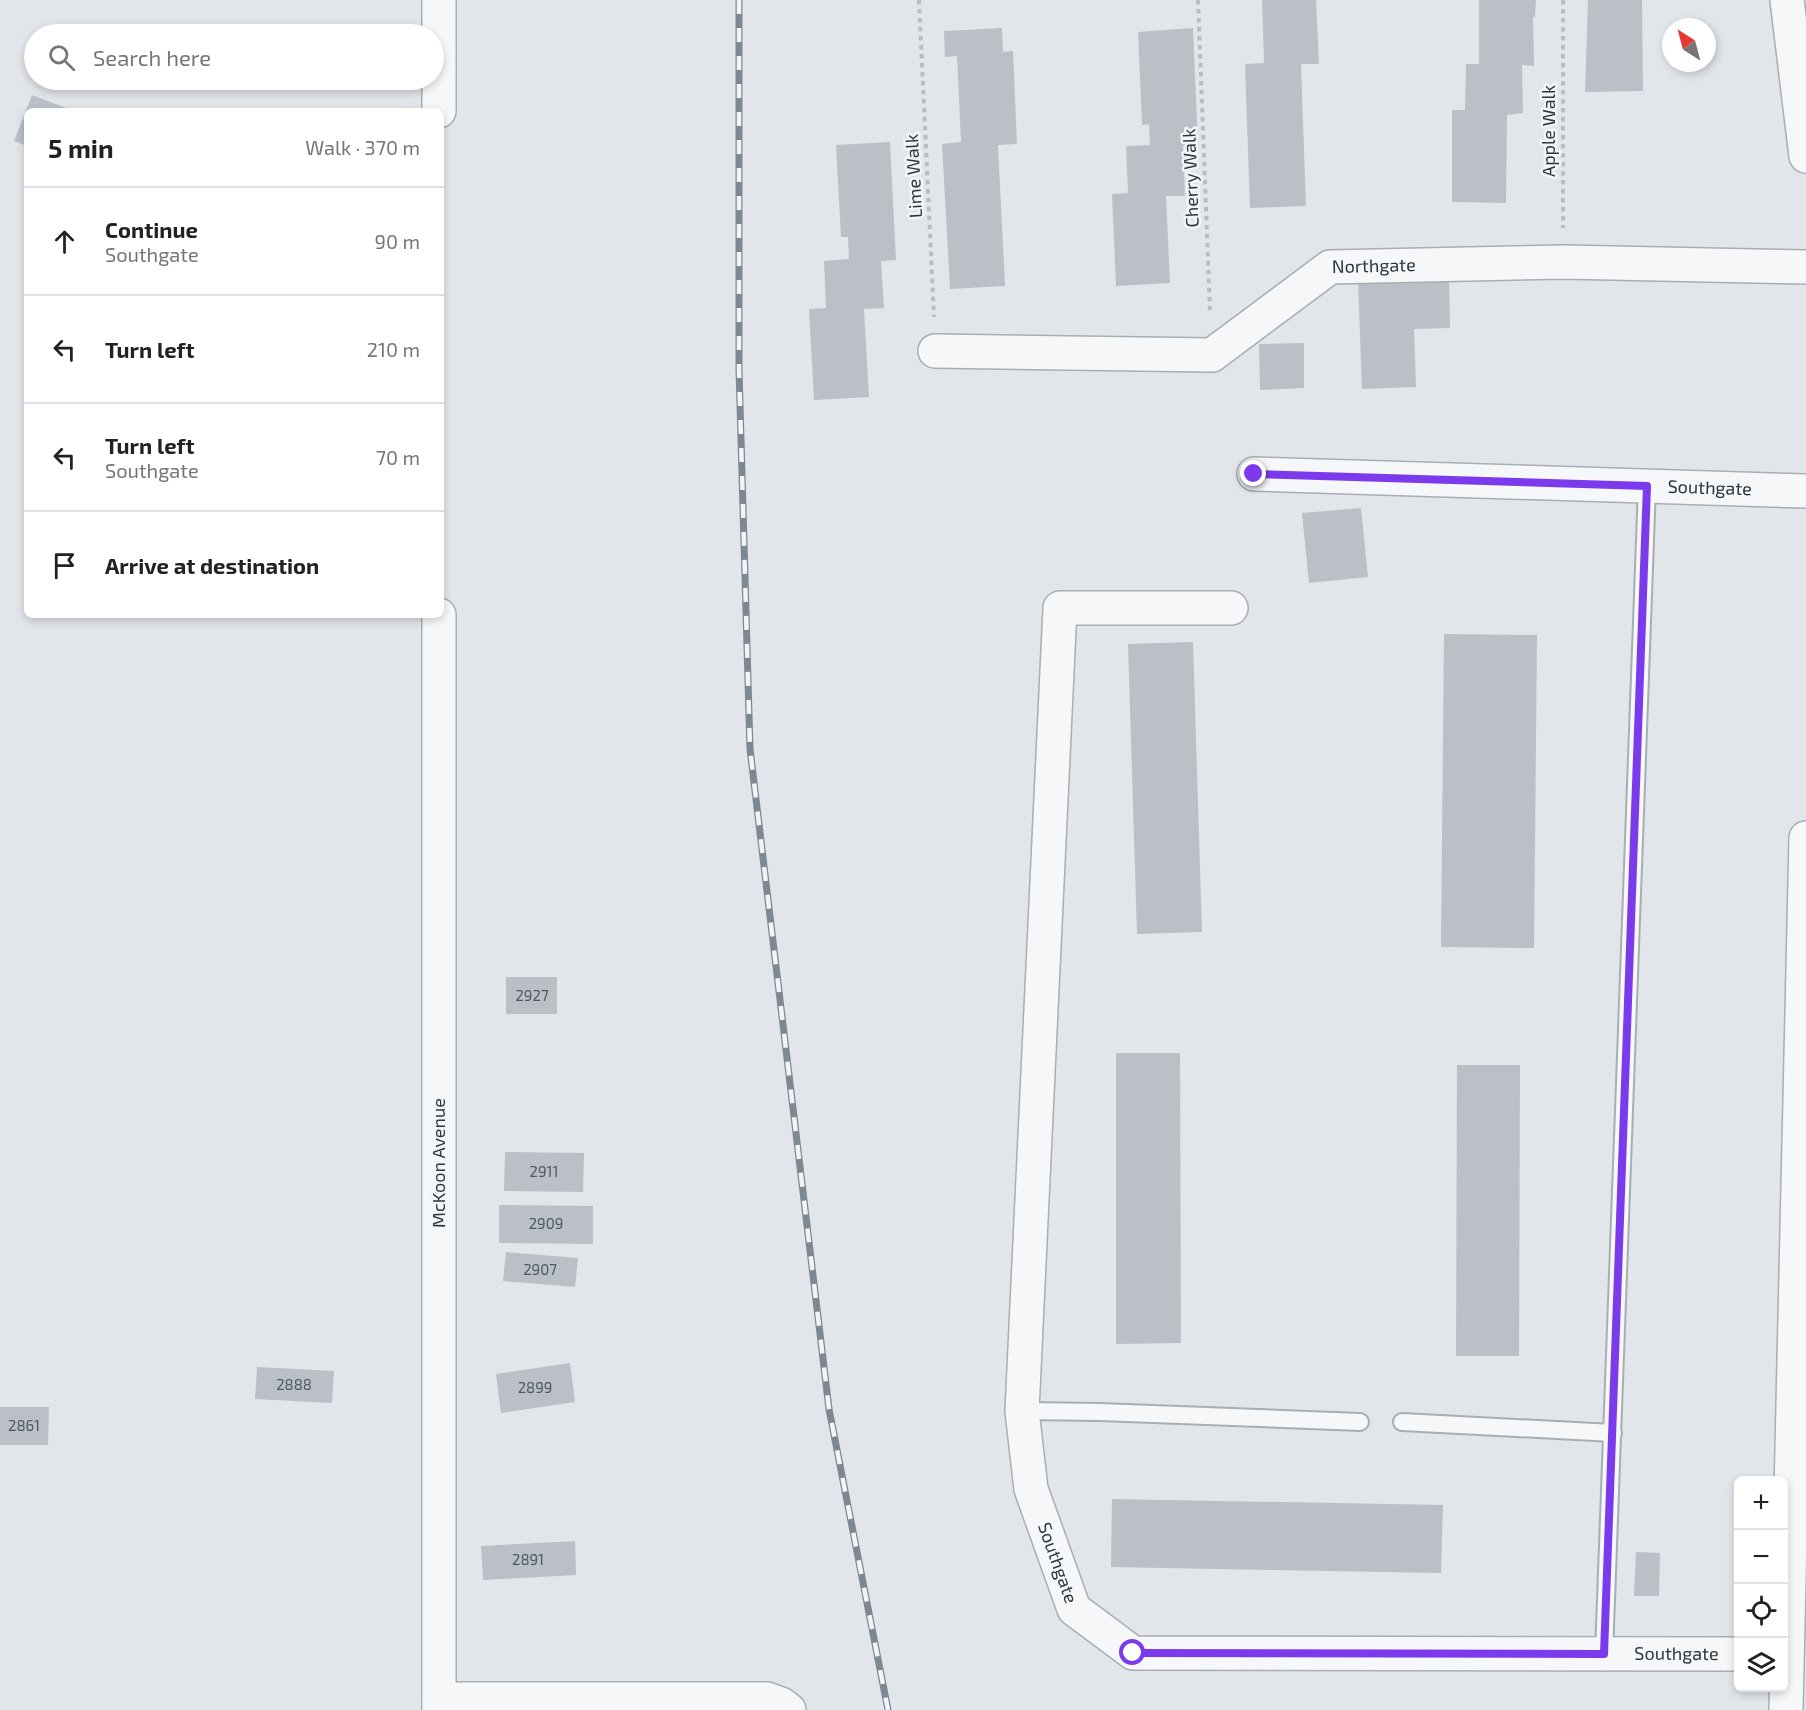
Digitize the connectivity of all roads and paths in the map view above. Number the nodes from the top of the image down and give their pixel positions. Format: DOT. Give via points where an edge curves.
graph roads {
  1 [pos="439,0"];
  2 [pos="919,0"];
  3 [pos="1198,0"];
  4 [pos="1563,0"];
  5 [pos="1787,0"];
  6 [pos="439,24"];
  7 [pos="439,90"];
  8 [pos="439,108"];
  9 [pos="1806,150"];
  10 [pos="1563,262"];
  11 [pos="1806,267"];
  12 [pos="935,351"];
  13 [pos="1212,355"];
  14 [pos="1254,474"];
  15 [pos="1647,486"];
  16 [pos="1806,491"];
  17 [pos="1231,608"];
  18 [pos="439,618"];
  19 [pos="1806,838"];
  20 [pos="1022,1411"];
  21 [pos="1360,1422"];
  22 [pos="1402,1422"];
  23 [pos="1613,1433"];
  24 [pos="1785,1638"];
  25 [pos="1604,1654"];
  26 [pos="1734,1654"];
  27 [pos="1786,1692"];
  28 [pos="439,1704"];
  29 [pos="789,1710"];
  30 [pos="1786,1710"];
  1 -- 6 [label="street"];
  2 -- 12 [label="path, Lime Walk"];
  3 -- 13 [label="path, Cherry Walk"];
  4 -- 10 [label="path, Apple Walk"];
  5 -- 9 [label="street"];
  7 -- 8 [label="street"];
  10 -- 11 [label="street, Northgate"];
  10 -- 13 [label="street, Northgate" via="1330,267"];
  12 -- 13 [label="street"];
  14 -- 15 [label="street, Southgate"];
  15 -- 16 [label="street, Southgate"];
  15 -- 23 [label="lane"];
  17 -- 20 [label="street, Southgate" via="1060,608"];
  18 -- 28 [label="street, McKoon Avenue"];
  19 -- 24 [label="street"];
  20 -- 21 [label="lane"];
  20 -- 25 [label="street, Southgate" via="1031,1489 1074,1609 1133,1653"];
  22 -- 23 [label="lane"];
  23 -- 25 [label="lane"];
  25 -- 26 [label="street, Southgate"];
  27 -- 30 [label="street"];
  28 -- 29 [label="street" via="767,1699"];
}
